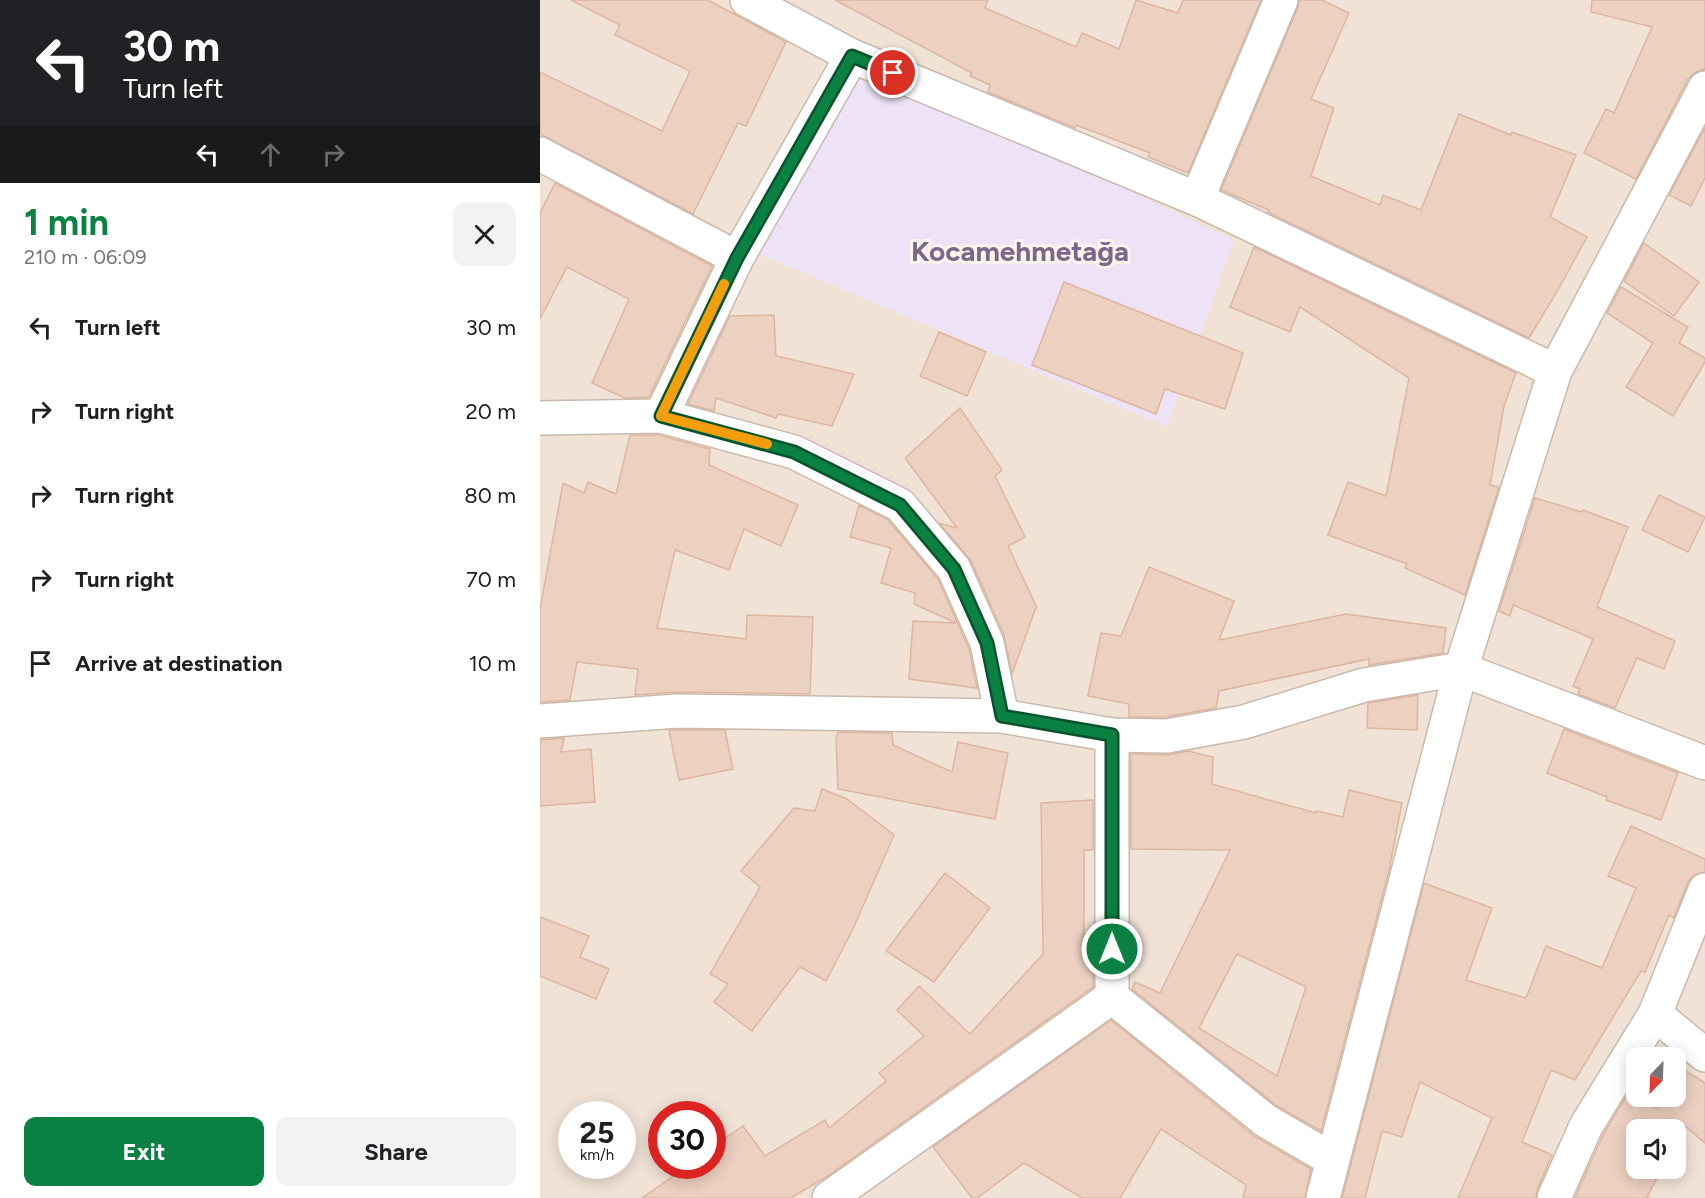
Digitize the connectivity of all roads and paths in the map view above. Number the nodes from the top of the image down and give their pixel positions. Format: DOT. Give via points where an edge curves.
graph roads {
  1 [pos="747,0"];
  2 [pos="1281,0"];
  3 [pos="852,56"];
  4 [pos="1705,88"];
  5 [pos="540,154"];
  6 [pos="1197,199"];
  7 [pos="737,258"];
  8 [pos="1555,371"];
  9 [pos="661,416"];
  10 [pos="540,418"];
  11 [pos="1461,669"];
  12 [pos="1002,716"];
  13 [pos="540,721"];
  14 [pos="1112,735"];
  15 [pos="1705,763"];
  16 [pos="1705,890"];
  17 [pos="1112,997"];
  18 [pos="1655,1014"];
  19 [pos="1705,1055"];
  20 [pos="1333,1160"];
  21 [pos="829,1198"];
  22 [pos="1323,1198"];
  23 [pos="1554,1198"];
  1 -- 3 [label="street"];
  2 -- 6 [label="street"];
  3 -- 6 [label="street"];
  3 -- 7 [label="street"];
  4 -- 8 [label="street"];
  5 -- 7 [label="street"];
  6 -- 8 [label="street"];
  7 -- 9 [label="street"];
  8 -- 11 [label="street"];
  9 -- 10 [label="street"];
  9 -- 12 [label="street" via="794,452 900,505 954,569 987,643"];
  11 -- 14 [label="street" via="1365,685 1244,722 1167,736"];
  11 -- 15 [label="street"];
  11 -- 20 [label="street"];
  12 -- 13 [label="street" via="677,711"];
  12 -- 14 [label="street"];
  14 -- 17 [label="street"];
  16 -- 18 [label="street"];
  17 -- 20 [label="street" via="1266,1121"];
  17 -- 21 [label="street"];
  18 -- 19 [label="street"];
  18 -- 23 [label="street" via="1586,1126"];
  20 -- 22 [label="street"];
}
